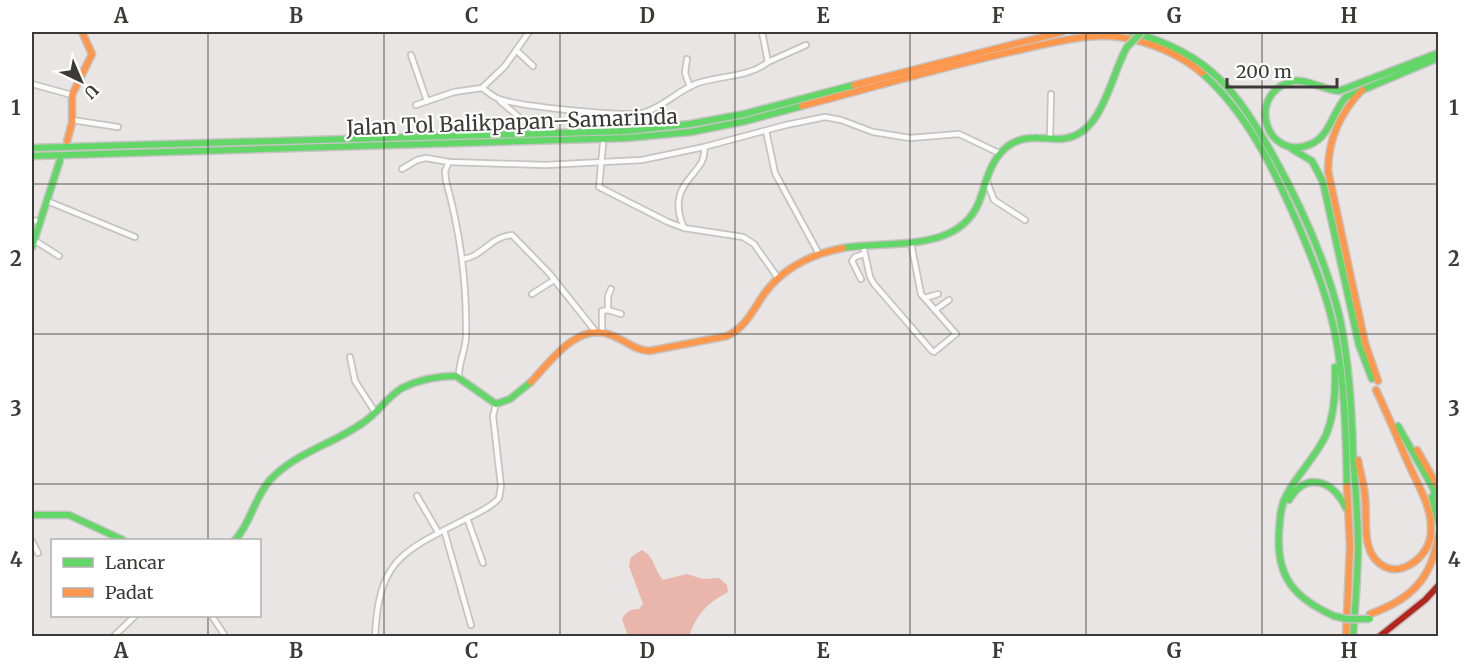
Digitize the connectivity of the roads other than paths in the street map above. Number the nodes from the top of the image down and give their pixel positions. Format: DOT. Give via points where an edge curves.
graph roads {
  1 [pos="82,32"];
  2 [pos="521,32"];
  3 [pos="762,32"];
  4 [pos="1062,32"];
  5 [pos="1131,32"];
  6 [pos="1142,32"];
  7 [pos="528,34"];
  8 [pos="806,45"];
  9 [pos="516,50"];
  10 [pos="1438,52"];
  11 [pos="411,55"];
  12 [pos="1438,58"];
  13 [pos="687,59"];
  14 [pos="768,62"];
  15 [pos="533,66"];
  16 [pos="32,84"];
  17 [pos="690,87"];
  18 [pos="482,88"];
  19 [pos="1365,88"];
  20 [pos="1051,94"];
  21 [pos="72,95"];
  22 [pos="498,99"];
  23 [pos="428,101"];
  24 [pos="416,105"];
  25 [pos="603,113"];
  26 [pos="72,120"];
  27 [pos="526,123"];
  28 [pos="604,126"];
  29 [pos="118,127"];
  30 [pos="766,131"];
  31 [pos="1050,137"];
  32 [pos="67,141"];
  33 [pos="603,144"];
  34 [pos="1284,145"];
  35 [pos="704,147"];
  36 [pos="32,148"];
  37 [pos="999,153"];
  38 [pos="32,156"];
  39 [pos="60,160"];
  40 [pos="602,161"];
  41 [pos="449,162"];
  42 [pos="402,169"];
  43 [pos="986,179"];
  44 [pos="47,201"];
  45 [pos="32,220"];
  46 [pos="1024,220"];
  47 [pos="40,222"];
  48 [pos="684,228"];
  49 [pos="135,237"];
  50 [pos="34,240"];
  51 [pos="911,243"];
  52 [pos="863,245"];
  53 [pos="32,248"];
  54 [pos="819,254"];
  55 [pos="864,254"];
  56 [pos="59,256"];
  57 [pos="463,259"];
  58 [pos="778,278"];
  59 [pos="861,279"];
  60 [pos="554,280"];
  61 [pos="611,289"];
  62 [pos="532,294"];
  63 [pos="938,294"];
  64 [pos="925,298"];
  65 [pos="948,300"];
  66 [pos="1329,306"];
  67 [pos="608,310"];
  68 [pos="935,310"];
  69 [pos="621,314"];
  70 [pos="599,332"];
  71 [pos="350,357"];
  72 [pos="459,377"];
  73 [pos="1377,385"];
  74 [pos="496,404"];
  75 [pos="375,412"];
  76 [pos="1392,420"];
  77 [pos="1352,430"];
  78 [pos="1438,487"];
  79 [pos="417,496"];
  80 [pos="1438,503"];
  81 [pos="1349,514"];
  82 [pos="32,516"];
  83 [pos="467,518"];
  84 [pos="1438,522"];
  85 [pos="444,530"];
  86 [pos="438,532"];
  87 [pos="1438,536"];
  88 [pos="121,539"];
  89 [pos="236,539"];
  90 [pos="32,541"];
  91 [pos="38,553"];
  92 [pos="1438,558"];
  93 [pos="483,563"];
  94 [pos="1438,585"];
  95 [pos="1335,614"];
  96 [pos="1370,616"];
  97 [pos="133,617"];
  98 [pos="213,617"];
  99 [pos="471,625"];
  100 [pos="114,636"];
  101 [pos="225,636"];
  102 [pos="375,636"];
  103 [pos="1346,636"];
  104 [pos="1353,636"];
  105 [pos="1380,636"];
  1 -- 21 [label="main road" via="92,54"];
  2 -- 7 [label="street"];
  3 -- 14 [label="street"];
  4 -- 36 [label="main road, Jalan Tol Balikpapan–Samarinda" via="744,114 626,131"];
  5 -- 77 [label="main road" via="1176,46 1212,69 1242,104 1289,183 1326,269 1336,304 1344,343"];
  6 -- 31 [label="main road, bridge" via="1120,58 1090,126 1070,139"];
  7 -- 9 [label="street"];
  8 -- 14 [label="street"];
  9 -- 15 [label="street"];
  9 -- 18 [label="street"];
  10 -- 34 [label="main road" via="1339,91 1300,81 1282,85 1269,98 1264,116 1270,133"];
  11 -- 23 [label="street"];
  12 -- 19 [label="main road"];
  13 -- 17 [label="street" via="685,73"];
  14 -- 17 [label="street" via="746,73"];
  16 -- 21 [label="street"];
  17 -- 25 [label="street" via="645,113"];
  18 -- 22 [label="street"];
  18 -- 23 [label="street"];
  19 -- 34 [label="main road" via="1339,104 1318,140 1302,147"];
  19 -- 73 [label="main road" via="1338,123 1327,159"];
  20 -- 31 [label="street"];
  21 -- 26 [label="main road"];
  22 -- 25 [label="street"];
  22 -- 27 [label="street"];
  23 -- 24 [label="street"];
  25 -- 28 [label="street"];
  26 -- 29 [label="street"];
  26 -- 32 [label="main road"];
  30 -- 35 [label="street"];
  30 -- 37 [label="street" via="825,117 873,132 910,138 959,134"];
  30 -- 54 [label="street" via="775,173"];
  31 -- 37 [label="main road" via="1020,139"];
  33 -- 40 [label="street"];
  34 -- 73 [label="main road" via="1307,156 1323,182 1359,345"];
  35 -- 40 [label="street" via="642,160"];
  35 -- 48 [label="street" via="702,163 679,196 677,207"];
  37 -- 43 [label="main road" via="990,164"];
  38 -- 66 [label="main road, Jalan Tol Balikpapan–Samarinda" via="627,138 691,132 1061,40 1118,37 1172,53 1199,69 1220,89 1250,130 1281,185"];
  39 -- 44 [label="main road"];
  40 -- 41 [label="street" via="545,165"];
  40 -- 48 [label="street" via="599,187"];
  41 -- 42 [label="street" via="426,158"];
  41 -- 57 [label="street" via="446,181"];
  43 -- 46 [label="street" via="994,200"];
  43 -- 51 [label="main road" via="978,207 965,222 947,234"];
  44 -- 47 [label="main road"];
  44 -- 49 [label="street"];
  45 -- 47 [label="street"];
  47 -- 50 [label="main road"];
  48 -- 58 [label="street" via="743,237 754,244"];
  50 -- 53 [label="main road"];
  50 -- 56 [label="street"];
  51 -- 52 [label="main road"];
  51 -- 64 [label="street"];
  52 -- 54 [label="main road"];
  52 -- 55 [label="street"];
  54 -- 58 [label="main road"];
  55 -- 59 [label="street" via="852,261"];
  55 -- 68 [label="street" via="872,281 933,352 956,334"];
  57 -- 60 [label="street" via="474,257 497,239 512,235"];
  57 -- 72 [label="street" via="466,334"];
  58 -- 70 [label="main road" via="741,327 728,335 647,351"];
  60 -- 62 [label="street"];
  60 -- 70 [label="street"];
  61 -- 67 [label="street"];
  63 -- 64 [label="street"];
  64 -- 68 [label="street"];
  65 -- 68 [label="street"];
  66 -- 81 [label="main road, Jalan Tol Balikpapan–Samarinda" via="1344,403"];
  66 -- 95 [label="main road" via="1336,391 1332,414 1326,435 1286,494 1277,541 1280,565 1292,589 1312,606"];
  67 -- 69 [label="street"];
  67 -- 70 [label="street" via="601,312"];
  70 -- 74 [label="main road" via="581,337 559,351 526,388"];
  71 -- 75 [label="street" via="355,381"];
  72 -- 74 [label="main road"];
  72 -- 75 [label="main road" via="406,387"];
  73 -- 76 [label="main road"];
  74 -- 83 [label="street" via="493,416 500,495"];
  75 -- 89 [label="main road" via="364,423 311,450 272,477"];
  76 -- 77 [label="main road" via="1431,529 1425,554 1400,568 1382,565 1368,544"];
  76 -- 78 [label="main road" via="1424,459"];
  76 -- 80 [label="main road"];
  76 -- 84 [label="main road" via="1429,491"];
  77 -- 104 [label="main road" via="1358,548"];
  79 -- 86 [label="street"];
  81 -- 95 [label="main road" via="1334,489 1313,481 1291,495 1282,527 1281,553 1295,585"];
  81 -- 103 [label="main road, Jalan Tol Balikpapan–Samarinda"];
  82 -- 88 [label="main road" via="69,515"];
  83 -- 85 [label="street"];
  83 -- 93 [label="street"];
  85 -- 86 [label="street"];
  85 -- 99 [label="street"];
  86 -- 102 [label="street" via="413,546 391,569 378,610"];
  87 -- 96 [label="main road" via="1435,555 1411,594"];
  90 -- 91 [label="street"];
  92 -- 96 [label="main road" via="1426,585 1414,598 1388,614"];
  94 -- 105 [label="main road" via="1421,604"];
  95 -- 96 [label="main road, bridge"];
  97 -- 100 [label="street"];
  98 -- 101 [label="street"];
}
